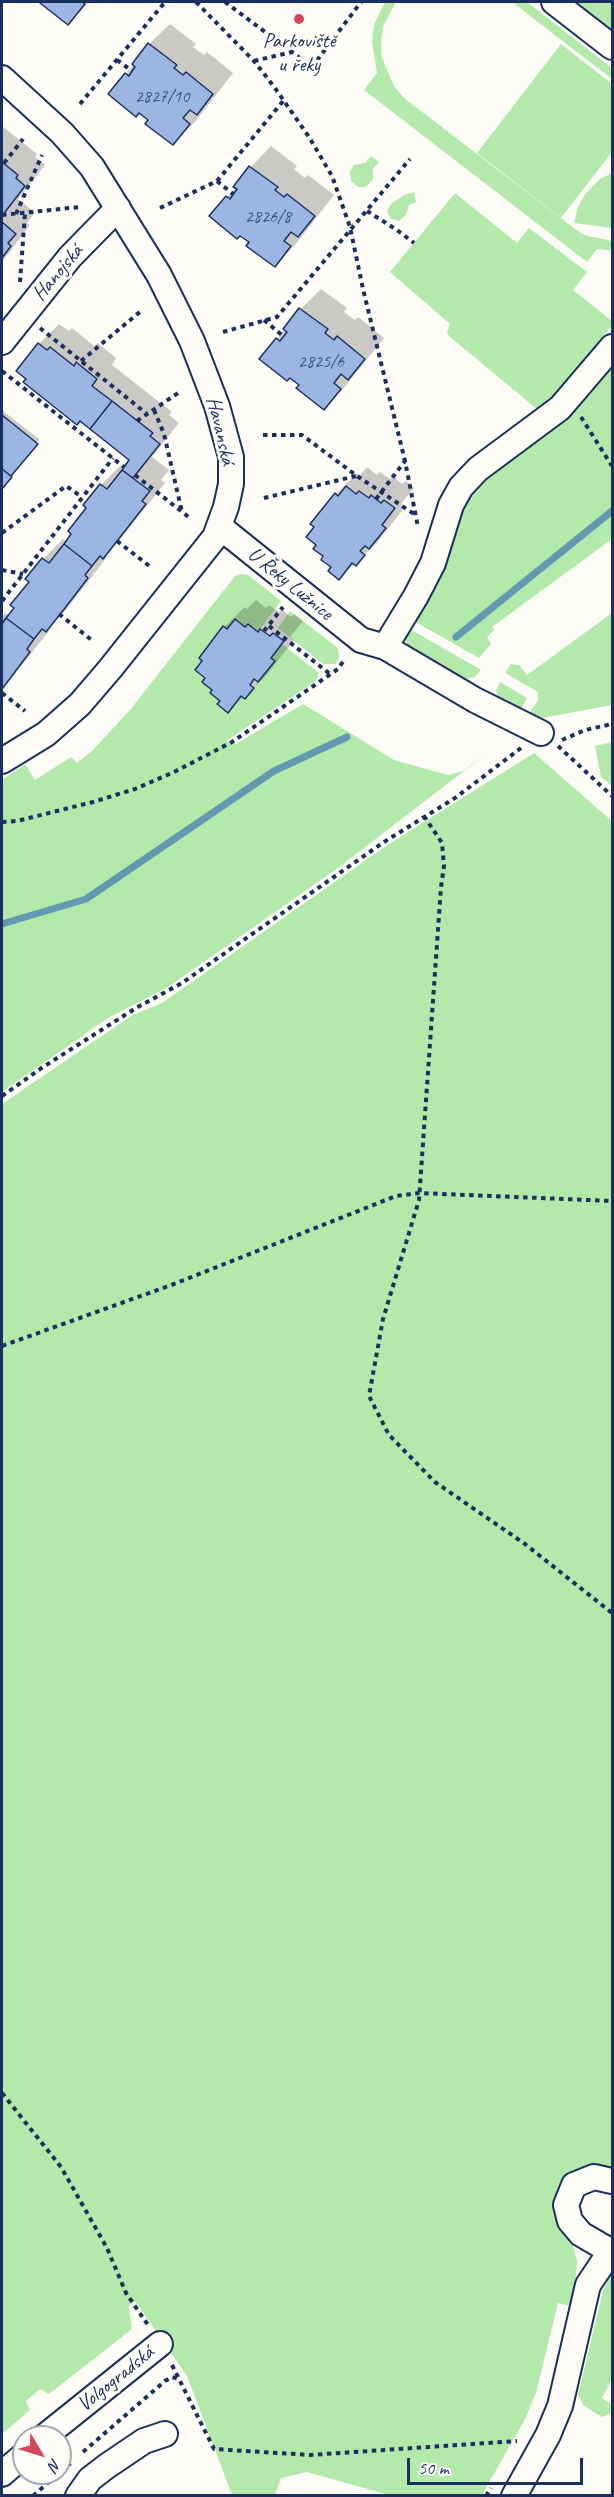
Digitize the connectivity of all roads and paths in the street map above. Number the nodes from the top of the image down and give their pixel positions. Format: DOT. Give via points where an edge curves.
graph roads {
  1 [pos="165,2"];
  2 [pos="196,2"];
  3 [pos="225,2"];
  4 [pos="361,2"];
  5 [pos="554,2"];
  6 [pos="612,47"];
  7 [pos="293,52"];
  8 [pos="117,60"];
  9 [pos="254,61"];
  10 [pos="132,71"];
  11 [pos="2,78"];
  12 [pos="284,100"];
  13 [pos="81,104"];
  14 [pos="23,139"];
  15 [pos="42,155"];
  16 [pos="410,159"];
  17 [pos="4,163"];
  18 [pos="217,181"];
  19 [pos="233,194"];
  20 [pos="80,207"];
  21 [pos="118,208"];
  22 [pos="160,208"];
  23 [pos="367,211"];
  24 [pos="25,213"];
  25 [pos="16,214"];
  26 [pos="2,215"];
  27 [pos="350,228"];
  28 [pos="414,243"];
  29 [pos="19,292"];
  30 [pos="141,311"];
  31 [pos="264,320"];
  32 [pos="38,327"];
  33 [pos="223,332"];
  34 [pos="283,336"];
  35 [pos="2,342"];
  36 [pos="612,347"];
  37 [pos="81,361"];
  38 [pos="2,371"];
  39 [pos="178,393"];
  40 [pos="570,398"];
  41 [pos="154,410"];
  42 [pos="147,414"];
  43 [pos="137,421"];
  44 [pos="263,435"];
  45 [pos="113,458"];
  46 [pos="405,461"];
  47 [pos="612,466"];
  48 [pos="124,467"];
  49 [pos="135,475"];
  50 [pos="357,476"];
  51 [pos="381,492"];
  52 [pos="82,497"];
  53 [pos="264,498"];
  54 [pos="376,499"];
  55 [pos="182,512"];
  56 [pos="418,516"];
  57 [pos="190,518"];
  58 [pos="220,527"];
  59 [pos="2,533"];
  60 [pos="419,534"];
  61 [pos="117,541"];
  62 [pos="152,568"];
  63 [pos="2,570"];
  64 [pos="23,574"];
  65 [pos="2,601"];
  66 [pos="287,602"];
  67 [pos="59,614"];
  68 [pos="268,626"];
  69 [pos="264,631"];
  70 [pos="94,642"];
  71 [pos="385,647"];
  72 [pos="344,660"];
  73 [pos="330,674"];
  74 [pos="2,693"];
  75 [pos="25,711"];
  76 [pos="612,724"];
  77 [pos="548,738"];
  78 [pos="2,760"];
  79 [pos="612,796"];
  80 [pos="424,816"];
  81 [pos="2,822"];
  82 [pos="2,1096"];
  83 [pos="419,1194"];
  84 [pos="612,1201"];
  85 [pos="2,1346"];
  86 [pos="612,1613"];
  87 [pos="2,2093"];
  88 [pos="612,2181"];
  89 [pos="611,2250"];
  90 [pos="160,2343"];
  91 [pos="179,2379"];
  92 [pos="59,2425"];
  93 [pos="523,2432"];
  94 [pos="165,2434"];
  95 [pos="517,2441"];
  96 [pos="512,2451"];
  97 [pos="72,2461"];
  98 [pos="496,2479"];
  99 [pos="45,2485"];
  100 [pos="33,2496"];
  101 [pos="78,2496"];
  102 [pos="486,2496"];
  103 [pos="514,2496"];
  1 -- 8 [label="path"];
  2 -- 9 [label="path"];
  3 -- 7 [label="path"];
  4 -- 7 [label="path" via="312,67"];
  5 -- 6 [label="street"];
  7 -- 9 [label="path"];
  8 -- 10 [label="path"];
  8 -- 13 [label="path"];
  9 -- 12 [label="path"];
  11 -- 21 [label="street, Havanská" via="92,167"];
  12 -- 18 [label="path"];
  12 -- 27 [label="path" via="332,176"];
  14 -- 17 [label="path"];
  15 -- 25 [label="path"];
  16 -- 23 [label="path"];
  18 -- 19 [label="path"];
  18 -- 22 [label="path"];
  20 -- 24 [label="path"];
  21 -- 35 [label="street, Hanojská" via="70,257"];
  21 -- 58 [label="street, Havanská" via="159,275 192,341 217,406 231,457 231,484"];
  23 -- 27 [label="path"];
  23 -- 28 [label="path"];
  24 -- 25 [label="path"];
  24 -- 29 [label="path"];
  25 -- 26 [label="path"];
  27 -- 31 [label="path" via="277,316"];
  27 -- 46 [label="path"];
  30 -- 37 [label="path"];
  31 -- 33 [label="path"];
  31 -- 34 [label="path"];
  32 -- 37 [label="path"];
  36 -- 40 [label="street"];
  37 -- 42 [label="path"];
  38 -- 45 [label="path"];
  39 -- 41 [label="path"];
  40 -- 47 [label="path"];
  40 -- 71 [label="street" via="543,423 478,469 461,487 451,505 433,563"];
  41 -- 42 [label="path"];
  41 -- 55 [label="path" via="164,434"];
  42 -- 43 [label="path"];
  44 -- 50 [label="path" via="302,435"];
  45 -- 48 [label="path"];
  45 -- 52 [label="path"];
  46 -- 51 [label="path"];
  46 -- 56 [label="path"];
  49 -- 55 [label="path"];
  50 -- 51 [label="path"];
  50 -- 53 [label="path"];
  51 -- 54 [label="path"];
  51 -- 56 [label="path"];
  52 -- 59 [label="path" via="66,486"];
  52 -- 64 [label="path"];
  55 -- 57 [label="path"];
  56 -- 60 [label="path"];
  58 -- 71 [label="street, U Řeky Lužnice" via="361,640"];
  58 -- 78 [label="street, Havanská" via="80,704 46,734"];
  61 -- 62 [label="path"];
  63 -- 64 [label="path"];
  64 -- 65 [label="path"];
  66 -- 68 [label="path"];
  67 -- 70 [label="path"];
  68 -- 69 [label="path"];
  68 -- 73 [label="path"];
  71 -- 77 [label="street"];
  72 -- 73 [label="path"];
  73 -- 81 [label="path" via="232,742 174,772 93,802"];
  74 -- 75 [label="path"];
  76 -- 77 [label="path"];
  77 -- 79 [label="path"];
  77 -- 80 [label="path"];
  80 -- 82 [label="path" via="182,983 42,1067"];
  80 -- 83 [label="path" via="442,843 444,866"];
  83 -- 84 [label="path"];
  83 -- 85 [label="path" via="396,1196 174,1284"];
  83 -- 86 [label="path" via="383,1318 369,1396 389,1435 435,1482 525,1544"];
  87 -- 90 [label="path" via="61,2167 126,2293"];
  88 -- 89 [label="street" via="594,2177 574,2185 567,2205 570,2222 581,2234"];
  89 -- 103 [label="street" via="588,2285 560,2406"];
  90 -- 91 [label="path"];
  90 -- 92 [label="street, Volgogradská"];
  91 -- 95 [label="path" via="214,2449 310,2455"];
  91 -- 97 [label="path" via="165,2381"];
  93 -- 95 [label="path"];
  94 -- 101 [label="street" via="144,2441 107,2466 90,2479"];
  95 -- 96 [label="path"];
  98 -- 102 [label="path"];
  99 -- 100 [label="path"];
}
